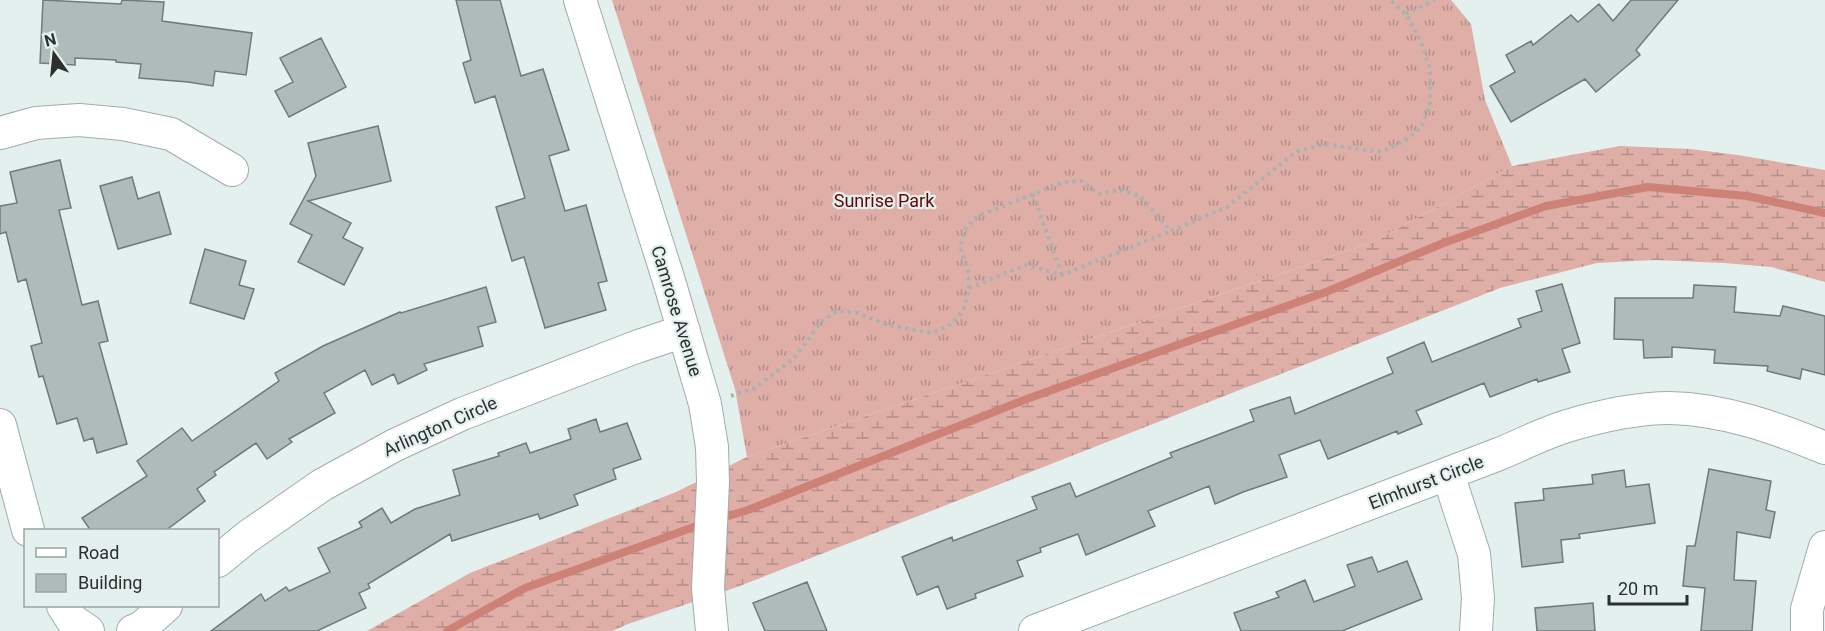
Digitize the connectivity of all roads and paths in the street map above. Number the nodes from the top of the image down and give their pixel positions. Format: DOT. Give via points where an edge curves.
graph roads {
  1 [pos="580,0"];
  2 [pos="1390,0"];
  3 [pos="1435,0"];
  4 [pos="1406,14"];
  5 [pos="0,133"];
  6 [pos="232,170"];
  7 [pos="1033,194"];
  8 [pos="1171,231"];
  9 [pos="1062,275"];
  10 [pos="969,288"];
  11 [pos="684,332"];
  12 [pos="705,404"];
  13 [pos="0,425"];
  14 [pos="1825,448"];
  15 [pos="1448,474"];
  16 [pos="27,529"];
  17 [pos="1825,547"];
  18 [pos="219,560"];
  19 [pos="64,607"];
  20 [pos="165,607"];
  21 [pos="88,631"];
  22 [pos="133,631"];
  23 [pos="712,631"];
  24 [pos="1035,631"];
  25 [pos="1476,631"];
  26 [pos="1807,631"];
  1 -- 11 [label="street, Camrose Avenue"];
  2 -- 4 [label="path"];
  3 -- 4 [label="path"];
  4 -- 8 [label="path" via="1430,68 1430,105 1421,128 1381,152 1324,144 1296,152 1227,207"];
  5 -- 6 [label="street" via="36,123 79,120 123,124 171,134"];
  7 -- 8 [label="path" via="1064,182 1081,181 1099,194 1120,190 1140,196"];
  7 -- 9 [label="path"];
  7 -- 10 [label="path" via="978,216 966,228 960,247"];
  8 -- 9 [label="path"];
  9 -- 10 [label="path" via="1026,265"];
  10 -- 12 [label="path" via="964,309 952,324 932,333 837,311 821,322 794,358 755,388"];
  11 -- 12 [label="street, Camrose Avenue"];
  11 -- 18 [label="street, Arlington Circle" via="462,414 395,445 322,484"];
  12 -- 23 [label="street, Camrose Avenue" via="712,447 708,588"];
  13 -- 16 [label="street"];
  14 -- 15 [label="street, Elmhurst Circle" via="1729,415 1670,408 1616,414 1566,426"];
  15 -- 24 [label="street, Elmhurst Circle"];
  15 -- 25 [label="street" via="1473,554 1478,598"];
  17 -- 26 [label="street" via="1807,609"];
  19 -- 21 [label="street" via="72,620"];
  20 -- 22 [label="street"];
}
